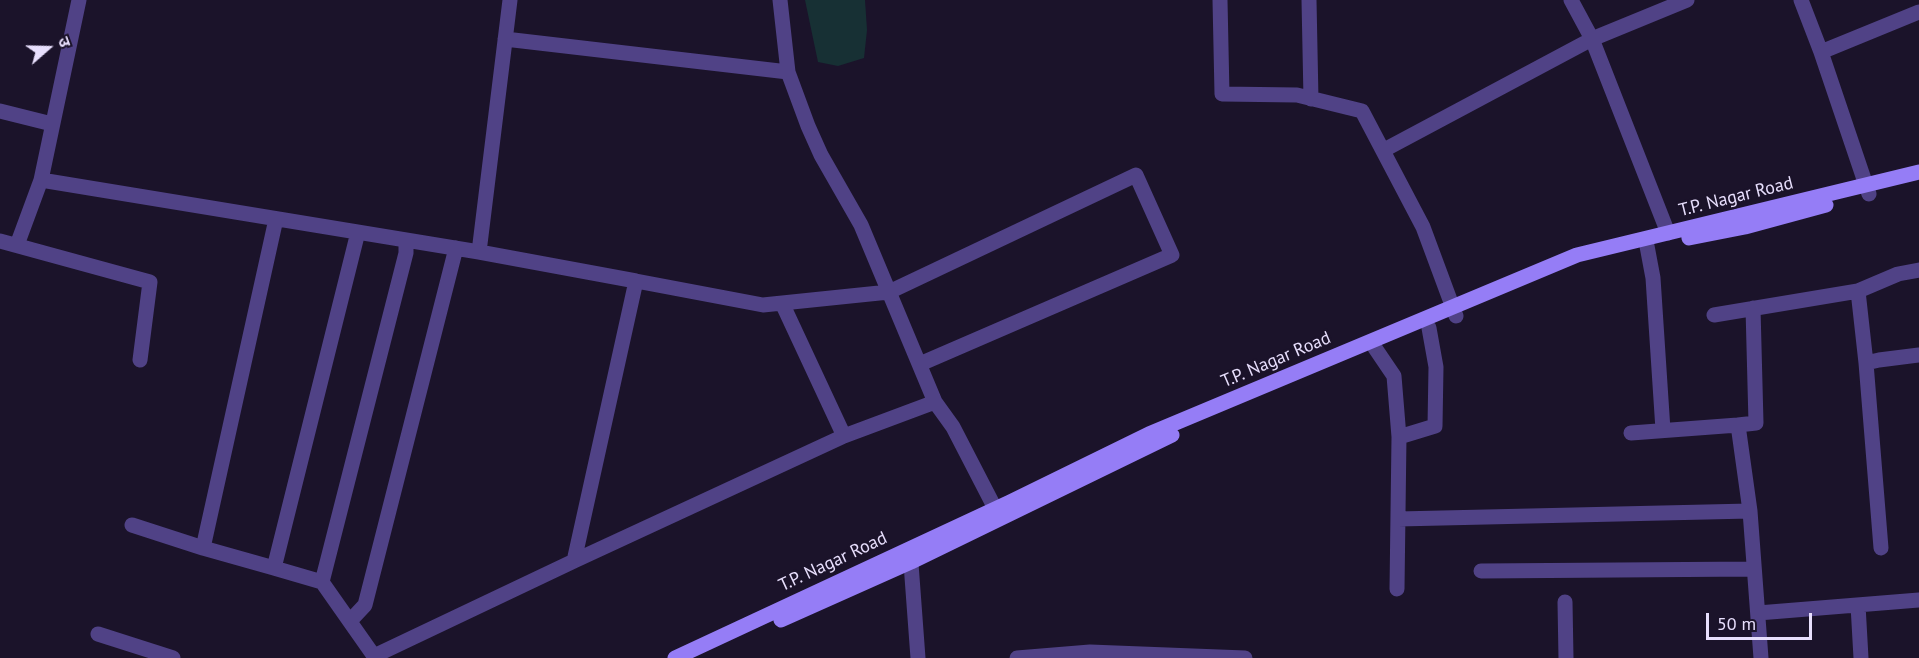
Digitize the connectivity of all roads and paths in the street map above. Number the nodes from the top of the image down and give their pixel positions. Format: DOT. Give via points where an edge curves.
graph roads {
  1 [pos="79,0"];
  2 [pos="510,0"];
  3 [pos="780,0"];
  4 [pos="1220,0"];
  5 [pos="1309,0"];
  6 [pos="1571,0"];
  7 [pos="1687,0"];
  8 [pos="1801,0"];
  9 [pos="1919,12"];
  10 [pos="505,39"];
  11 [pos="1592,39"];
  12 [pos="1821,52"];
  13 [pos="788,72"];
  14 [pos="1311,99"];
  15 [pos="0,111"];
  16 [pos="52,124"];
  17 [pos="1384,150"];
  18 [pos="1919,172"];
  19 [pos="40,180"];
  20 [pos="1919,181"];
  21 [pos="1868,190"];
  22 [pos="276,219"];
  23 [pos="358,232"];
  24 [pos="1668,233"];
  25 [pos="406,240"];
  26 [pos="0,241"];
  27 [pos="17,245"];
  28 [pos="1647,246"];
  29 [pos="456,248"];
  30 [pos="479,252"];
  31 [pos="1919,270"];
  32 [pos="636,280"];
  33 [pos="1858,291"];
  34 [pos="889,292"];
  35 [pos="782,303"];
  36 [pos="1753,308"];
  37 [pos="1455,311"];
  38 [pos="1714,315"];
  39 [pos="1429,328"];
  40 [pos="1375,348"];
  41 [pos="1919,355"];
  42 [pos="140,360"];
  43 [pos="1866,363"];
  44 [pos="920,364"];
  45 [pos="935,402"];
  46 [pos="1738,425"];
  47 [pos="1663,430"];
  48 [pos="1631,433"];
  49 [pos="844,436"];
  50 [pos="1399,437"];
  51 [pos="1750,511"];
  52 [pos="997,513"];
  53 [pos="1398,519"];
  54 [pos="132,525"];
  55 [pos="203,548"];
  56 [pos="1881,548"];
  57 [pos="910,555"];
  58 [pos="574,561"];
  59 [pos="274,568"];
  60 [pos="1754,569"];
  61 [pos="1481,571"];
  62 [pos="322,582"];
  63 [pos="1397,590"];
  64 [pos="1919,600"];
  65 [pos="1564,602"];
  66 [pos="1858,605"];
  67 [pos="1758,613"];
  68 [pos="350,621"];
  69 [pos="98,634"];
  70 [pos="1073,656"];
  71 [pos="373,657"];
  72 [pos="678,657"];
  73 [pos="1194,657"];
  74 [pos="173,658"];
  75 [pos="695,658"];
  76 [pos="918,658"];
  77 [pos="1017,658"];
  78 [pos="1245,658"];
  79 [pos="1566,658"];
  80 [pos="1761,658"];
  81 [pos="1861,658"];
  1 -- 16 [label="street"];
  2 -- 10 [label="street"];
  3 -- 13 [label="street"];
  4 -- 14 [label="street" via="1222,94 1297,95"];
  5 -- 14 [label="street"];
  6 -- 11 [label="street"];
  7 -- 11 [label="street"];
  8 -- 12 [label="street"];
  9 -- 12 [label="street"];
  10 -- 13 [label="street"];
  10 -- 30 [label="street"];
  11 -- 17 [label="street"];
  11 -- 24 [label="street"];
  12 -- 21 [label="street"];
  13 -- 34 [label="street" via="821,155 861,225"];
  14 -- 17 [label="street" via="1362,111"];
  15 -- 16 [label="street"];
  16 -- 19 [label="street"];
  17 -- 37 [label="street" via="1423,227"];
  18 -- 21 [label="main road, T.P. Nagar Road"];
  19 -- 22 [label="street"];
  19 -- 27 [label="street"];
  20 -- 21 [label="main road"];
  21 -- 24 [label="main road, T.P. Nagar Road"];
  21 -- 28 [label="main road" via="1745,227"];
  22 -- 23 [label="street"];
  22 -- 55 [label="street"];
  23 -- 25 [label="street"];
  23 -- 59 [label="street"];
  24 -- 37 [label="main road, T.P. Nagar Road" via="1577,255"];
  25 -- 29 [label="street"];
  25 -- 62 [label="street"];
  26 -- 27 [label="street"];
  27 -- 42 [label="street" via="150,282"];
  28 -- 37 [label="main road" via="1584,262"];
  28 -- 47 [label="street" via="1653,278"];
  29 -- 30 [label="street"];
  29 -- 68 [label="street" via="365,606"];
  30 -- 32 [label="street"];
  31 -- 33 [label="street" via="1898,274"];
  32 -- 35 [label="street" via="763,305"];
  32 -- 58 [label="street"];
  33 -- 36 [label="street"];
  33 -- 43 [label="street"];
  34 -- 35 [label="street"];
  34 -- 44 [label="street"];
  34 -- 44 [label="street" via="1136,175 1172,255"];
  35 -- 49 [label="street"];
  36 -- 38 [label="street"];
  36 -- 46 [label="street" via="1756,423"];
  37 -- 39 [label="main road"];
  37 -- 52 [label="main road, T.P. Nagar Road" via="1149,434"];
  39 -- 40 [label="main road"];
  39 -- 50 [label="street" via="1436,367 1435,426"];
  40 -- 50 [label="street" via="1394,376"];
  40 -- 52 [label="main road"];
  41 -- 43 [label="street"];
  43 -- 56 [label="street"];
  44 -- 45 [label="street"];
  45 -- 49 [label="street"];
  45 -- 52 [label="street" via="953,427"];
  46 -- 47 [label="street"];
  46 -- 51 [label="street"];
  47 -- 48 [label="street"];
  49 -- 58 [label="street"];
  50 -- 53 [label="street"];
  51 -- 53 [label="street"];
  51 -- 60 [label="street"];
  52 -- 57 [label="main road, T.P. Nagar Road"];
  53 -- 63 [label="street"];
  54 -- 55 [label="street"];
  55 -- 59 [label="street"];
  57 -- 72 [label="main road, T.P. Nagar Road"];
  57 -- 75 [label="main road"];
  57 -- 76 [label="street"];
  58 -- 71 [label="street"];
  59 -- 62 [label="street"];
  60 -- 61 [label="street"];
  60 -- 67 [label="street"];
  62 -- 68 [label="street"];
  64 -- 66 [label="street"];
  65 -- 79 [label="street"];
  66 -- 67 [label="street"];
  66 -- 81 [label="street"];
  67 -- 80 [label="street"];
  68 -- 71 [label="street"];
  69 -- 74 [label="street"];
  70 -- 73 [label="street" via="1090,651"];
  70 -- 77 [label="street"];
  73 -- 78 [label="street"];
}
